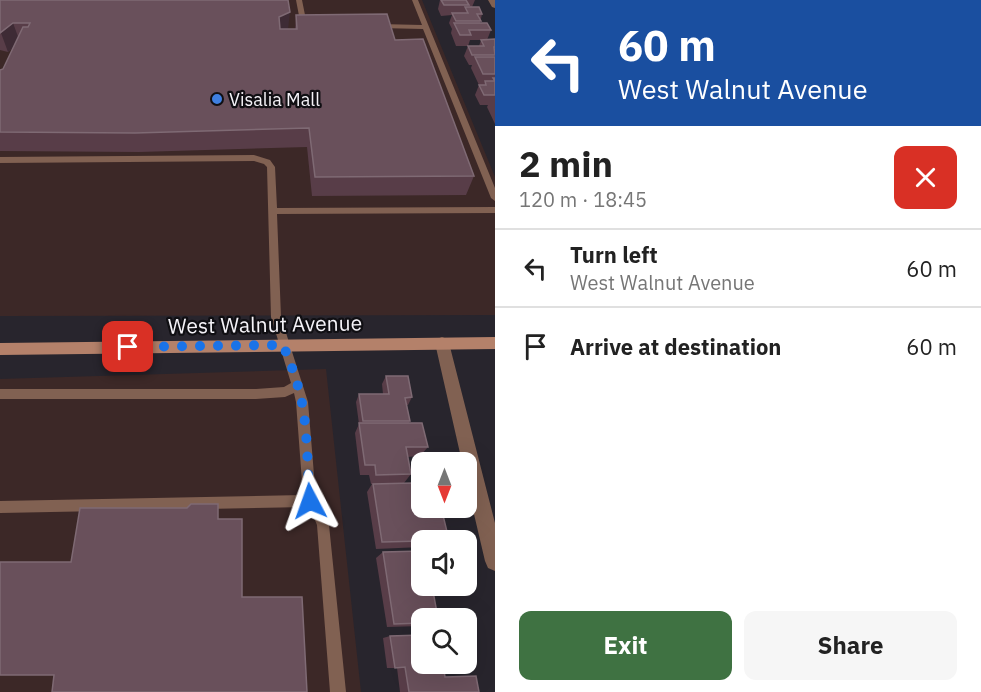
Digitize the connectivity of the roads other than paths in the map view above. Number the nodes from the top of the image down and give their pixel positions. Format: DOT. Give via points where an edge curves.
graph roads {
  1 [pos="299,0"];
  2 [pos="416,0"];
  3 [pos="492,0"];
  4 [pos="495,5"];
  5 [pos="313,26"];
  6 [pos="371,26"];
  7 [pos="426,27"];
  8 [pos="0,160"];
  9 [pos="495,198"];
  10 [pos="495,210"];
  11 [pos="273,211"];
  12 [pos="442,343"];
  13 [pos="495,343"];
  14 [pos="283,345"];
  15 [pos="0,349"];
  16 [pos="296,386"];
  17 [pos="0,394"];
  18 [pos="310,501"];
  19 [pos="0,507"];
  20 [pos="495,561"];
  21 [pos="338,692"];
  1 -- 5 [label="lane" via="303,21"];
  2 -- 7 [label="lane"];
  3 -- 4 [label="street"];
  6 -- 7 [label="lane"];
  7 -- 9 [label="lane"];
  8 -- 11 [label="lane" via="261,159 271,167"];
  10 -- 11 [label="lane"];
  11 -- 14 [label="lane" via="276,316"];
  12 -- 13 [label="main road, West Walnut Avenue"];
  12 -- 14 [label="main road, West Walnut Avenue"];
  12 -- 20 [label="street"];
  14 -- 15 [label="main road, West Walnut Avenue"];
  14 -- 16 [label="lane"];
  16 -- 17 [label="lane" via="285,392 256,394"];
  16 -- 18 [label="lane" via="302,402"];
  18 -- 19 [label="lane"];
  18 -- 21 [label="lane" via="323,525"];
}
